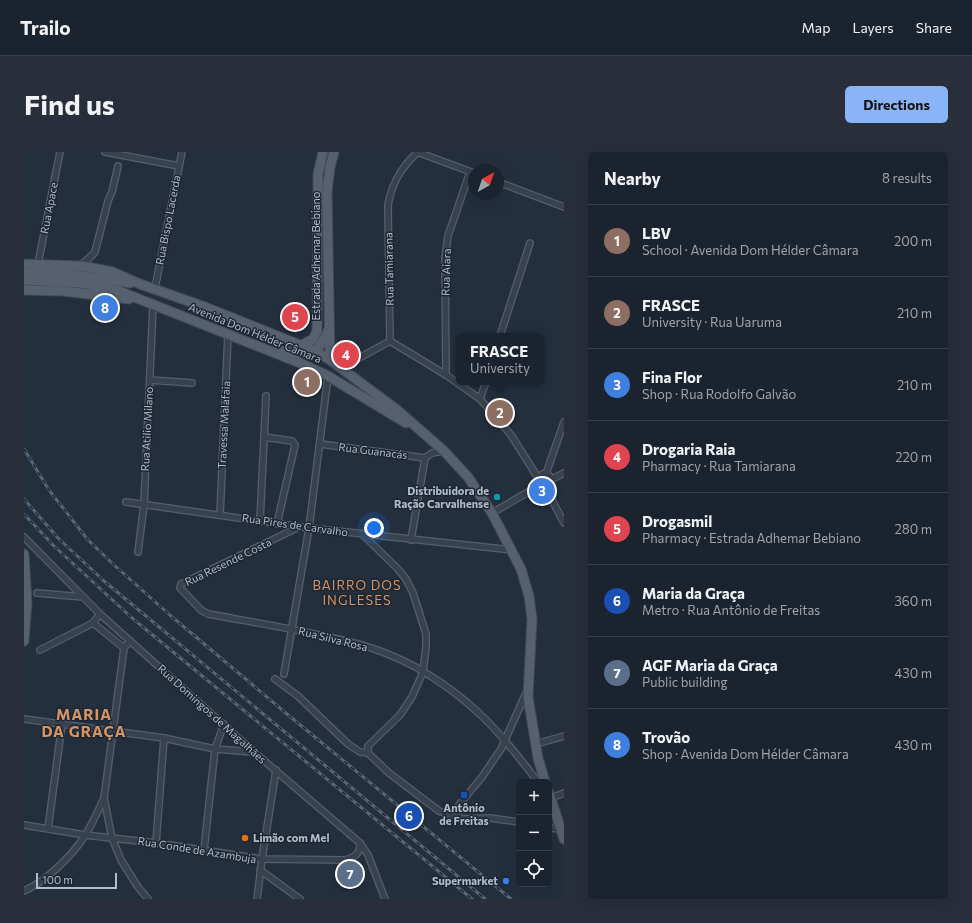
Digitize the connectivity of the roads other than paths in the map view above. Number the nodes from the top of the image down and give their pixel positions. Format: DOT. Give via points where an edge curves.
graph roads {
  1 [pos="60,152"];
  2 [pos="105,152"];
  3 [pos="182,152"];
  4 [pos="323,152"];
  5 [pos="334,152"];
  6 [pos="418,152"];
  7 [pos="118,166"];
  8 [pos="179,166"];
  9 [pos="468,171"];
  10 [pos="468,183"];
  11 [pos="504,184"];
  12 [pos="564,207"];
  13 [pos="530,243"];
  14 [pos="24,264"];
  15 [pos="38,264"];
  16 [pos="82,266"];
  17 [pos="24,273"];
  18 [pos="70,278"];
  19 [pos="24,280"];
  20 [pos="140,284"];
  21 [pos="155,288"];
  22 [pos="24,290"];
  23 [pos="142,301"];
  24 [pos="153,306"];
  25 [pos="205,307"];
  26 [pos="198,323"];
  27 [pos="329,327"];
  28 [pos="501,333"];
  29 [pos="228,334"];
  30 [pos="246,341"];
  31 [pos="390,341"];
  32 [pos="302,344"];
  33 [pos="315,351"];
  34 [pos="330,360"];
  35 [pos="341,368"];
  36 [pos="328,376"];
  37 [pos="446,376"];
  38 [pos="150,380"];
  39 [pos="192,383"];
  40 [pos="456,383"];
  41 [pos="459,385"];
  42 [pos="485,385"];
  43 [pos="266,396"];
  44 [pos="480,399"];
  45 [pos="564,422"];
  46 [pos="418,430"];
  47 [pos="264,437"];
  48 [pos="434,443"];
  49 [pos="320,444"];
  50 [pos="444,451"];
  51 [pos="432,453"];
  52 [pos="425,458"];
  53 [pos="564,473"];
  54 [pos="546,474"];
  55 [pos="550,480"];
  56 [pos="542,483"];
  57 [pos="126,502"];
  58 [pos="144,505"];
  59 [pos="492,513"];
  60 [pos="220,515"];
  61 [pos="260,521"];
  62 [pos="564,523"];
  63 [pos="277,524"];
  64 [pos="299,527"];
  65 [pos="309,528"];
  66 [pos="362,534"];
  67 [pos="24,537"];
  68 [pos="411,540"];
  69 [pos="512,550"];
  70 [pos="138,552"];
  71 [pos="24,554"];
  72 [pos="37,593"];
  73 [pos="83,597"];
  74 [pos="201,610"];
  75 [pos="100,614"];
  76 [pos="93,623"];
  77 [pos="291,629"];
  78 [pos="24,640"];
  79 [pos="130,641"];
  80 [pos="124,648"];
  81 [pos="40,650"];
  82 [pos="423,672"];
  83 [pos="284,674"];
  84 [pos="275,679"];
  85 [pos="527,690"];
  86 [pos="24,719"];
  87 [pos="62,724"];
  88 [pos="224,724"];
  89 [pos="113,732"];
  90 [pos="564,736"];
  91 [pos="164,738"];
  92 [pos="505,740"];
  93 [pos="348,744"];
  94 [pos="536,744"];
  95 [pos="368,746"];
  96 [pos="216,749"];
  97 [pos="254,752"];
  98 [pos="368,753"];
  99 [pos="276,770"];
  100 [pos="536,779"];
  101 [pos="544,779"];
  102 [pos="564,794"];
  103 [pos="552,796"];
  104 [pos="104,798"];
  105 [pos="552,803"];
  106 [pos="459,819"];
  107 [pos="516,822"];
  108 [pos="24,825"];
  109 [pos="552,828"];
  110 [pos="48,829"];
  111 [pos="560,829"];
  112 [pos="85,836"];
  113 [pos="112,838"];
  114 [pos="564,839"];
  115 [pos="156,843"];
  116 [pos="360,844"];
  117 [pos="204,850"];
  118 [pos="262,859"];
  119 [pos="260,870"];
  120 [pos="24,891"];
  121 [pos="148,899"];
  122 [pos="257,899"];
  123 [pos="300,899"];
  124 [pos="385,899"];
  1 -- 15 [label="street, Rua Apace"];
  2 -- 8 [label="street"];
  3 -- 8 [label="street, Rua Bispo Lacerda"];
  4 -- 32 [label="main road, Estrada Adhemar Bebiano" via="318,174 318,331 313,339"];
  5 -- 27 [label="main road, Estrada Adhemar Bebiano" via="327,192"];
  6 -- 9 [label="street"];
  6 -- 31 [label="street, Rua Tamiarana" via="396,178 388,205"];
  7 -- 16 [label="street" via="95,252"];
  8 -- 21 [label="street, Rua Bispo Lacerda"];
  10 -- 37 [label="street, Rua Aiara" via="448,236 444,258"];
  11 -- 12 [label="street"];
  13 -- 28 [label="street"];
  14 -- 15 [label="main road, Avenida Dom Hélder Câmara"];
  15 -- 16 [label="main road, Avenida Dom Hélder Câmara"];
  16 -- 20 [label="main road, Avenida Dom Hélder Câmara" via="112,272"];
  17 -- 18 [label="main road"];
  18 -- 19 [label="main road"];
  18 -- 20 [label="main road, Avenida Dom Hélder Câmara"];
  18 -- 23 [label="main road, Avenida Dom Hélder Câmara"];
  20 -- 21 [label="main road, Avenida Dom Hélder Câmara"];
  21 -- 25 [label="main road, Avenida Dom Hélder Câmara"];
  22 -- 23 [label="main road, Avenida Dom Hélder Câmara" via="63,291"];
  23 -- 24 [label="main road, Avenida Dom Hélder Câmara"];
  24 -- 26 [label="main road, Avenida Dom Hélder Câmara"];
  24 -- 38 [label="street, Rua Atilio Milano"];
  25 -- 26 [label="main road" via="208,316"];
  25 -- 32 [label="main road, Avenida Dom Hélder Câmara"];
  26 -- 29 [label="main road, Avenida Dom Hélder Câmara"];
  27 -- 33 [label="main road" via="324,340"];
  27 -- 34 [label="main road, Estrada Adhemar Bebiano"];
  29 -- 30 [label="main road, Avenida Dom Hélder Câmara"];
  29 -- 60 [label="street, Travessa Malafaia"];
  30 -- 33 [label="main road" via="291,353"];
  30 -- 36 [label="main road, Avenida Dom Hélder Câmara"];
  31 -- 35 [label="street"];
  31 -- 37 [label="street"];
  32 -- 33 [label="main road, Avenida Dom Hélder Câmara"];
  33 -- 34 [label="main road, Avenida Dom Hélder Câmara"];
  34 -- 35 [label="main road, Avenida Dom Hélder Câmara"];
  35 -- 46 [label="main road, Avenida Dom Hélder Câmara" via="396,409"];
  36 -- 46 [label="main road, Avenida Dom Hélder Câmara"];
  36 -- 49 [label="street"];
  37 -- 40 [label="street"];
  38 -- 39 [label="street"];
  38 -- 58 [label="street, Rua Atilio Milano"];
  41 -- 44 [label="street"];
  42 -- 44 [label="street"];
  43 -- 47 [label="street"];
  44 -- 56 [label="street" via="511,435"];
  45 -- 54 [label="street"];
  46 -- 48 [label="main road, Avenida Dom Hélder Câmara"];
  47 -- 61 [label="street"];
  47 -- 63 [label="street" via="292,441 295,445"];
  48 -- 50 [label="main road, Avenida Dom Hélder Câmara"];
  48 -- 51 [label="street"];
  49 -- 52 [label="street, Rua Guanacás"];
  49 -- 65 [label="street"];
  50 -- 51 [label="street"];
  50 -- 59 [label="main road, Avenida Dom Hélder Câmara" via="468,478"];
  51 -- 52 [label="street"];
  52 -- 68 [label="street"];
  53 -- 55 [label="street"];
  54 -- 55 [label="street"];
  54 -- 56 [label="street" via="541,475"];
  55 -- 56 [label="street" via="548,484"];
  56 -- 59 [label="street"];
  56 -- 62 [label="street"];
  57 -- 58 [label="street, Rua Pires de Carvalho"];
  58 -- 60 [label="street, Rua Pires de Carvalho"];
  58 -- 70 [label="street, Rua Atilio Milano"];
  59 -- 69 [label="main road, Avenida Dom Hélder Câmara"];
  60 -- 61 [label="street, Rua Pires de Carvalho"];
  61 -- 63 [label="street, Rua Pires de Carvalho"];
  63 -- 64 [label="street, Rua Pires de Carvalho"];
  64 -- 65 [label="street, Rua Pires de Carvalho"];
  64 -- 74 [label="street, Rua Resende Costa" via="181,584 180,588"];
  65 -- 66 [label="street, Rua Pires de Carvalho"];
  65 -- 77 [label="street"];
  66 -- 68 [label="street, Rua Pires de Carvalho"];
  66 -- 82 [label="street" via="397,568 413,593 426,634"];
  67 -- 73 [label="street, Rua Domingos de Magalhães"];
  68 -- 69 [label="street, Rua Pires de Carvalho"];
  69 -- 85 [label="main road, Avenida Dom Hélder Câmara" via="526,583 531,607 532,629"];
  71 -- 78 [label="main road" via="27,602"];
  72 -- 73 [label="street"];
  73 -- 75 [label="street, Rua Domingos de Magalhães"];
  74 -- 77 [label="street, Rua Silva Rosa" via="208,614"];
  75 -- 76 [label="street"];
  75 -- 79 [label="street, Rua Domingos de Magalhães"];
  76 -- 80 [label="street"];
  76 -- 81 [label="street"];
  77 -- 82 [label="street, Rua Silva Rosa" via="356,643 389,655"];
  77 -- 83 [label="street"];
  79 -- 80 [label="street"];
  79 -- 88 [label="street, Rua Domingos de Magalhães"];
  80 -- 89 [label="street"];
  82 -- 92 [label="street, Rua Silva Rosa" via="452,691"];
  82 -- 95 [label="street" via="412,697 400,715"];
  84 -- 93 [label="street" via="298,696"];
  85 -- 92 [label="street"];
  85 -- 94 [label="main road, Avenida Dom Hélder Câmara"];
  86 -- 87 [label="street"];
  87 -- 89 [label="street"];
  87 -- 110 [label="street"];
  88 -- 96 [label="street"];
  88 -- 97 [label="street, Rua Domingos de Magalhães"];
  89 -- 91 [label="street"];
  89 -- 104 [label="street"];
  90 -- 94 [label="street"];
  91 -- 96 [label="street"];
  91 -- 115 [label="street"];
  92 -- 100 [label="street, Rua Silva Rosa"];
  92 -- 106 [label="street" via="493,761 459,805"];
  93 -- 95 [label="street" via="360,748"];
  93 -- 98 [label="street" via="360,752"];
  94 -- 101 [label="main road, Avenida Dom Hélder Câmara"];
  95 -- 98 [label="street"];
  96 -- 97 [label="street"];
  96 -- 117 [label="street"];
  97 -- 99 [label="street, Rua Domingos de Magalhães"];
  98 -- 106 [label="street" via="439,811"];
  99 -- 116 [label="street, Rua Domingos de Magalhães"];
  99 -- 118 [label="street"];
  102 -- 103 [label="street"];
  104 -- 112 [label="street"];
  104 -- 113 [label="street"];
  105 -- 111 [label="main road"];
  106 -- 107 [label="street" via="490,818"];
  108 -- 110 [label="street, Rua Conde de Azambuja"];
  109 -- 111 [label="street"];
  110 -- 112 [label="street, Rua Conde de Azambuja"];
  111 -- 114 [label="main road"];
  112 -- 113 [label="street, Rua Conde de Azambuja"];
  112 -- 120 [label="street" via="47,876"];
  113 -- 115 [label="street, Rua Conde de Azambuja"];
  113 -- 121 [label="street" via="128,873"];
  115 -- 117 [label="street, Rua Conde de Azambuja"];
  116 -- 118 [label="street, Rua Conde de Azambuja" via="358,853 345,860"];
  116 -- 124 [label="street, Rua Domingos de Magalhães" via="368,855"];
  117 -- 118 [label="street, Rua Conde de Azambuja"];
  118 -- 119 [label="street"];
  119 -- 122 [label="street"];
  119 -- 123 [label="street"];
}
